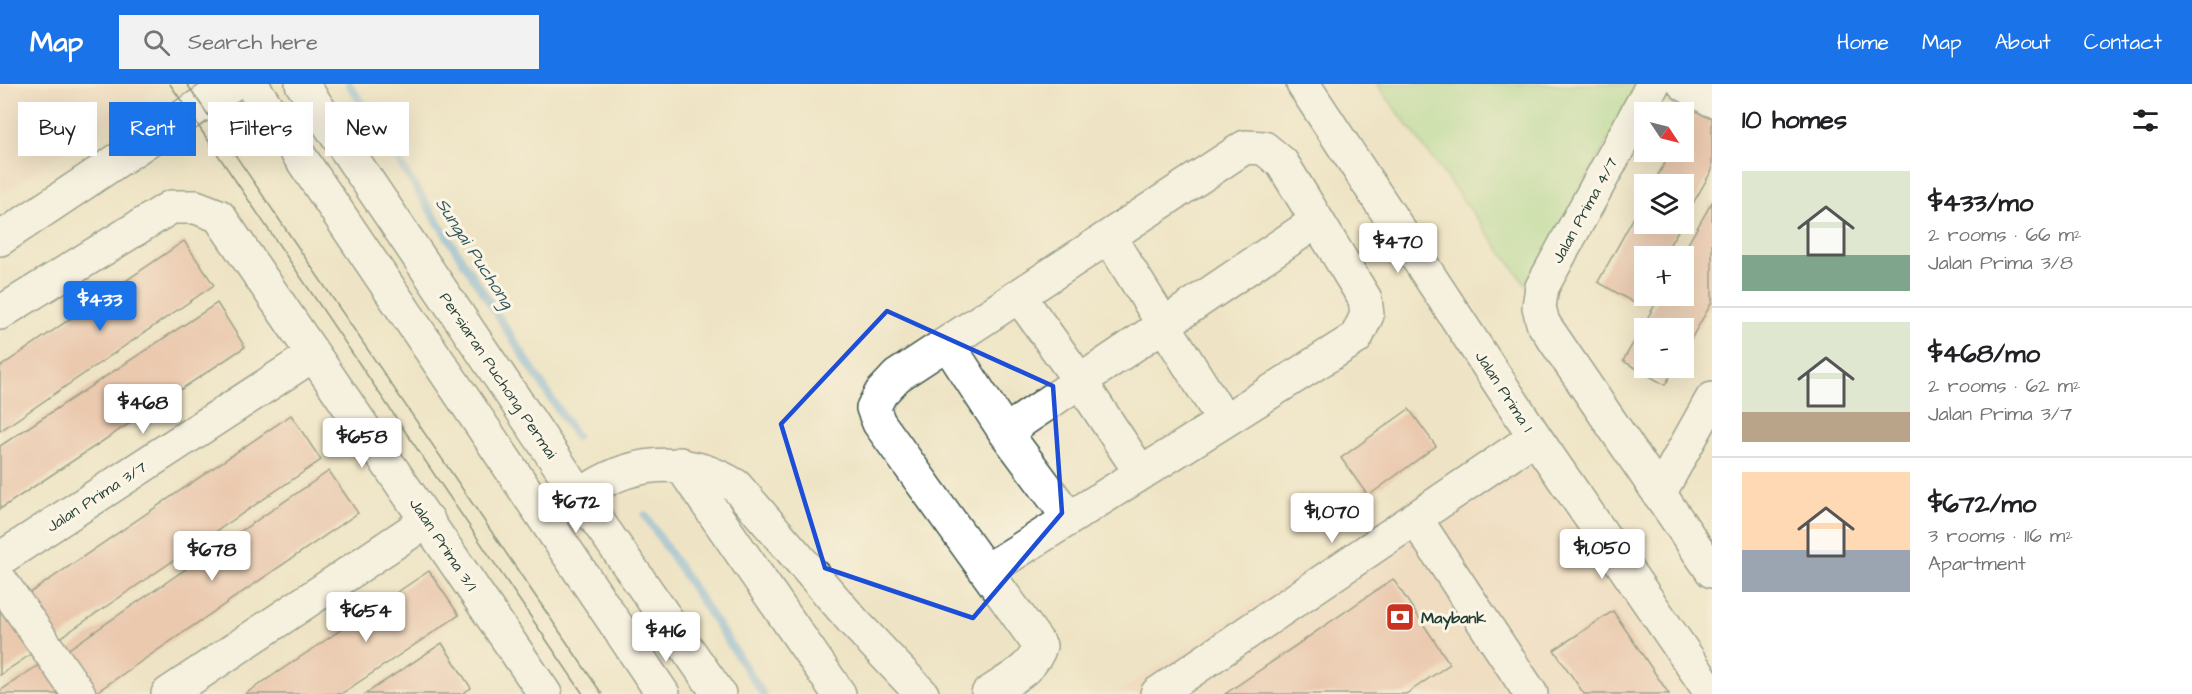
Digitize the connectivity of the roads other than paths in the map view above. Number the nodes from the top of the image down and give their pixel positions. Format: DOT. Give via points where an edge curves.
graph roads {
  1 [pos="232,84"];
  2 [pos="251,84"];
  3 [pos="302,84"];
  4 [pos="1303,84"];
  5 [pos="1653,84"];
  6 [pos="1684,84"];
  7 [pos="1712,100"];
  8 [pos="1317,221"];
  9 [pos="1109,237"];
  10 [pos="0,239"];
  11 [pos="1019,296"];
  12 [pos="0,313"];
  13 [pos="1165,322"];
  14 [pos="947,343"];
  15 [pos="313,354"];
  16 [pos="1080,381"];
  17 [pos="1712,399"];
  18 [pos="1224,421"];
  19 [pos="1005,432"];
  20 [pos="1535,437"];
  21 [pos="680,464"];
  22 [pos="1141,473"];
  23 [pos="1659,494"];
  24 [pos="580,496"];
  25 [pos="1069,518"];
  26 [pos="1415,519"];
  27 [pos="428,520"];
  28 [pos="547,522"];
  29 [pos="0,559"];
  30 [pos="986,571"];
  31 [pos="1712,571"];
  32 [pos="0,580"];
  33 [pos="535,690"];
  34 [pos="1166,692"];
  35 [pos="79,694"];
  36 [pos="168,694"];
  37 [pos="663,694"];
  38 [pos="719,694"];
  39 [pos="839,694"];
  40 [pos="922,694"];
  41 [pos="988,694"];
  42 [pos="1531,694"];
  43 [pos="1712,694"];
  1 -- 10 [label="street"];
  2 -- 28 [label="street"];
  3 -- 24 [label="street, Persiaran Puchong Permai"];
  4 -- 20 [label="street, Jalan Prima 1"];
  5 -- 23 [label="street, Jalan Prima 4/7" via="1542,286 1539,308 1543,323"];
  6 -- 7 [label="street"];
  8 -- 9 [label="street" via="1282,163 1264,148 1245,147"];
  8 -- 13 [label="street"];
  8 -- 18 [label="street" via="1365,299 1367,315 1356,338"];
  9 -- 11 [label="street"];
  9 -- 13 [label="street"];
  11 -- 14 [label="street"];
  11 -- 16 [label="street"];
  12 -- 15 [label="street, Jalan Prima 3/1" via="171,207 196,207 219,216"];
  13 -- 16 [label="street"];
  13 -- 18 [label="street"];
  14 -- 19 [label="street"];
  14 -- 30 [label="street" via="897,376 873,408 879,423"];
  15 -- 27 [label="street, Jalan Prima 3/1"];
  15 -- 29 [label="street, Jalan Prima 3/7"];
  16 -- 19 [label="street"];
  16 -- 22 [label="street"];
  17 -- 23 [label="street"];
  18 -- 22 [label="street"];
  19 -- 25 [label="street"];
  20 -- 26 [label="street"];
  20 -- 43 [label="street, Jalan Prima 1"];
  21 -- 24 [label="street" via="620,474"];
  21 -- 39 [label="street"];
  21 -- 40 [label="street" via="714,472 736,486"];
  22 -- 25 [label="street"];
  23 -- 31 [label="street"];
  24 -- 28 [label="street"];
  24 -- 38 [label="street, Persiaran Puchong Permai"];
  25 -- 30 [label="street"];
  26 -- 34 [label="street"];
  26 -- 42 [label="street"];
  27 -- 33 [label="street, Jalan Prima 3/1"];
  27 -- 36 [label="street"];
  28 -- 37 [label="street"];
  30 -- 41 [label="street" via="1040,646 1038,655 1025,668"];
  32 -- 35 [label="street"];
}
